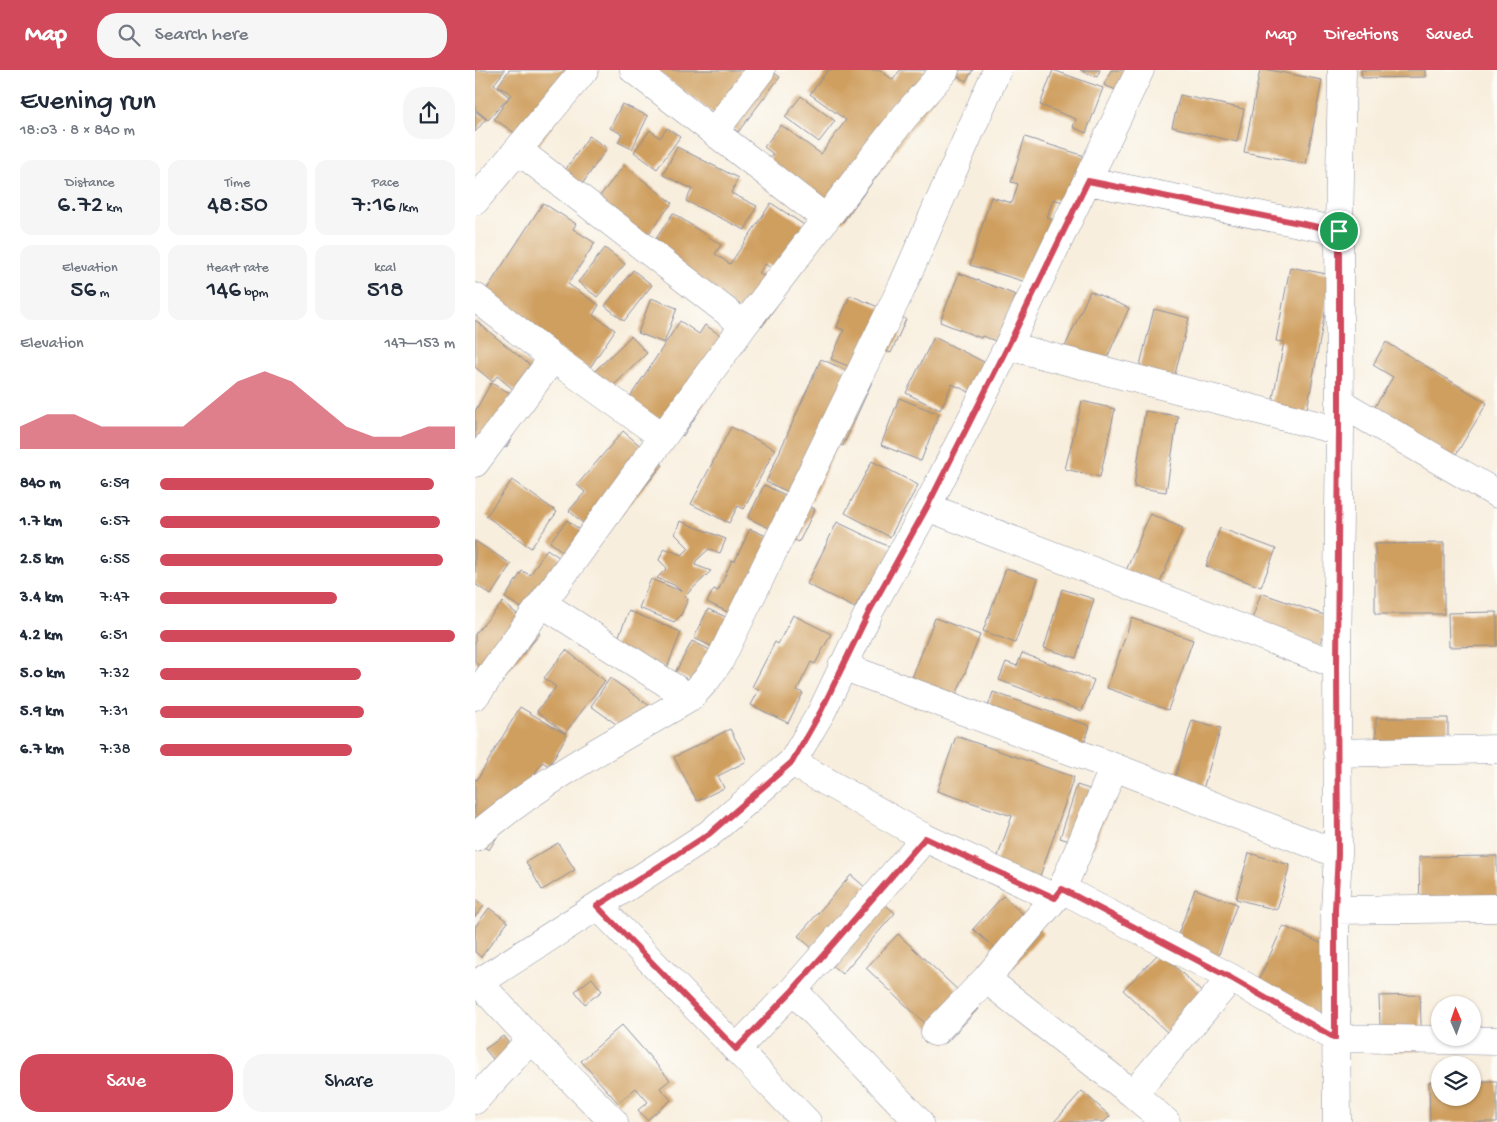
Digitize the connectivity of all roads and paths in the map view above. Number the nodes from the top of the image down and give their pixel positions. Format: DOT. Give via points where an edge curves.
graph roads {
  1 [pos="584,70"];
  2 [pos="634,70"];
  3 [pos="761,70"];
  4 [pos="945,70"];
  5 [pos="997,70"];
  6 [pos="1140,70"];
  7 [pos="1342,70"];
  8 [pos="714,132"];
  9 [pos="518,150"];
  10 [pos="1088,181"];
  11 [pos="475,202"];
  12 [pos="825,218"];
  13 [pos="1339,231"];
  14 [pos="475,297"];
  15 [pos="744,325"];
  16 [pos="1008,346"];
  17 [pos="553,358"];
  18 [pos="1339,402"];
  19 [pos="1339,430"];
  20 [pos="662,436"];
  21 [pos="475,463"];
  22 [pos="1497,494"];
  23 [pos="927,507"];
  24 [pos="543,604"];
  25 [pos="1337,665"];
  26 [pos="842,666"];
  27 [pos="475,696"];
  28 [pos="690,698"];
  29 [pos="1497,750"];
  30 [pos="1337,753"];
  31 [pos="792,762"];
  32 [pos="1115,767"];
  33 [pos="475,837"];
  34 [pos="925,838"];
  35 [pos="1338,854"];
  36 [pos="1059,894"];
  37 [pos="597,906"];
  38 [pos="1497,908"];
  39 [pos="1335,910"];
  40 [pos="1231,978"];
  41 [pos="986,979"];
  42 [pos="477,984"];
  43 [pos="793,990"];
  44 [pos="935,1032"];
  45 [pos="1335,1038"];
  46 [pos="531,1039"];
  47 [pos="1497,1041"];
  48 [pos="736,1049"];
  49 [pos="1133,1094"];
  50 [pos="475,1100"];
  51 [pos="614,1122"];
  52 [pos="807,1122"];
  53 [pos="919,1122"];
  54 [pos="1166,1122"];
  55 [pos="1337,1122"];
  1 -- 9 [label="street"];
  2 -- 8 [label="street"];
  3 -- 8 [label="street"];
  4 -- 12 [label="street"];
  5 -- 28 [label="street" via="902,287 742,615 720,660"];
  6 -- 10 [label="street"];
  7 -- 13 [label="street"];
  8 -- 12 [label="street"];
  9 -- 11 [label="street"];
  9 -- 15 [label="street"];
  10 -- 13 [label="street"];
  10 -- 16 [label="street"];
  12 -- 15 [label="street"];
  13 -- 18 [label="street"];
  14 -- 17 [label="street"];
  15 -- 20 [label="street"];
  16 -- 19 [label="street"];
  16 -- 23 [label="street"];
  17 -- 20 [label="street"];
  17 -- 21 [label="street"];
  18 -- 19 [label="street"];
  18 -- 22 [label="street"];
  19 -- 25 [label="street"];
  20 -- 24 [label="street"];
  23 -- 25 [label="street"];
  23 -- 26 [label="street"];
  24 -- 27 [label="street"];
  24 -- 28 [label="street"];
  25 -- 30 [label="street"];
  26 -- 31 [label="street"];
  26 -- 32 [label="street"];
  28 -- 33 [label="street" via="560,774"];
  29 -- 30 [label="street"];
  30 -- 35 [label="street"];
  31 -- 34 [label="street"];
  31 -- 37 [label="street" via="709,834"];
  32 -- 35 [label="street"];
  32 -- 36 [label="street"];
  34 -- 36 [label="street"];
  34 -- 43 [label="street"];
  35 -- 39 [label="street"];
  36 -- 40 [label="street"];
  36 -- 41 [label="street"];
  37 -- 42 [label="street"];
  37 -- 48 [label="street"];
  38 -- 39 [label="street"];
  39 -- 45 [label="street"];
  40 -- 45 [label="street"];
  40 -- 49 [label="street"];
  41 -- 44 [label="street"];
  41 -- 49 [label="street"];
  42 -- 46 [label="street"];
  43 -- 48 [label="street"];
  43 -- 53 [label="street"];
  45 -- 47 [label="street"];
  45 -- 55 [label="street"];
  46 -- 50 [label="street"];
  46 -- 51 [label="street"];
  48 -- 52 [label="street"];
  49 -- 54 [label="street"];
}
